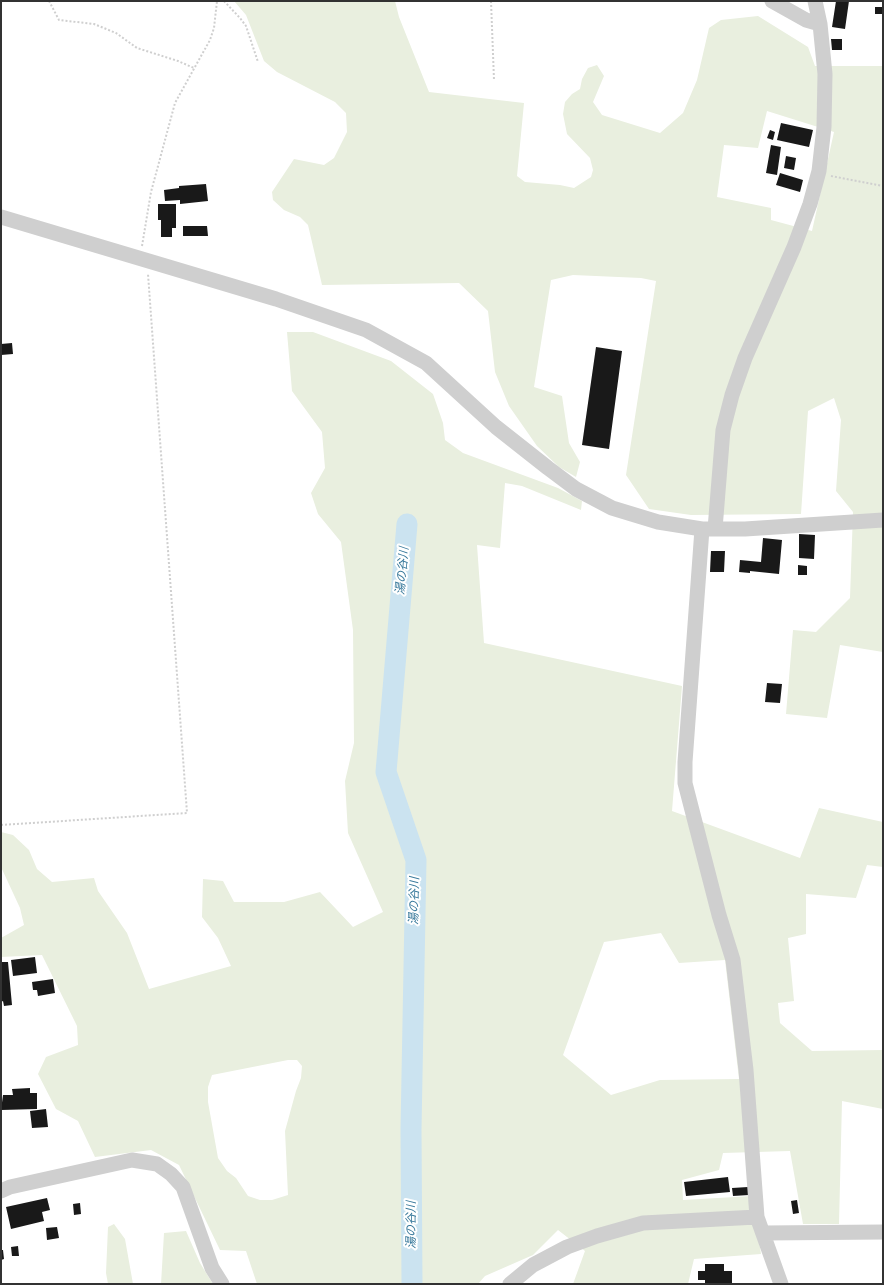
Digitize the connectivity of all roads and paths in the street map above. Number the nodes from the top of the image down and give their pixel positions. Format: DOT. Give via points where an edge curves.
graph roads {
  1 [pos="49,1"];
  2 [pos="217,1"];
  3 [pos="224,1"];
  4 [pos="491,1"];
  5 [pos="772,1"];
  6 [pos="815,1"];
  7 [pos="820,24"];
  8 [pos="258,62"];
  9 [pos="194,68"];
  10 [pos="494,80"];
  11 [pos="819,171"];
  12 [pos="883,186"];
  13 [pos="1,217"];
  14 [pos="144,258"];
  15 [pos="883,520"];
  16 [pos="708,530"];
  17 [pos="1,825"];
  18 [pos="1,1191"];
  19 [pos="757,1216"];
  20 [pos="883,1232"];
  21 [pos="764,1233"];
  22 [pos="222,1284"];
  23 [pos="510,1284"];
  24 [pos="781,1284"];
  1 -- 9 [label="path" via="59,20 94,24 116,33 137,48"];
  2 -- 9 [label="path" via="210,40"];
  3 -- 8 [label="path" via="246,26"];
  4 -- 10 [label="path"];
  5 -- 7 [label="street" via="806,20"];
  6 -- 7 [label="street"];
  7 -- 11 [label="street" via="825,74 824,127"];
  9 -- 14 [label="path" via="175,102 166,133 151,192"];
  11 -- 12 [label="path" via="836,178"];
  11 -- 16 [label="street" via="794,246 745,358 732,395 723,430"];
  13 -- 14 [label="street"];
  14 -- 16 [label="street" via="366,330 426,363 496,426 576,488 612,508 658,522"];
  14 -- 17 [label="path" via="187,813"];
  15 -- 16 [label="street"];
  16 -- 19 [label="street" via="685,783 733,960 746,1070"];
  18 -- 22 [label="street" via="132,1160 158,1164 183,1187 212,1268"];
  19 -- 21 [label="street"];
  19 -- 23 [label="street" via="643,1223 560,1251 533,1265"];
  20 -- 21 [label="street"];
  21 -- 24 [label="street"];
}
